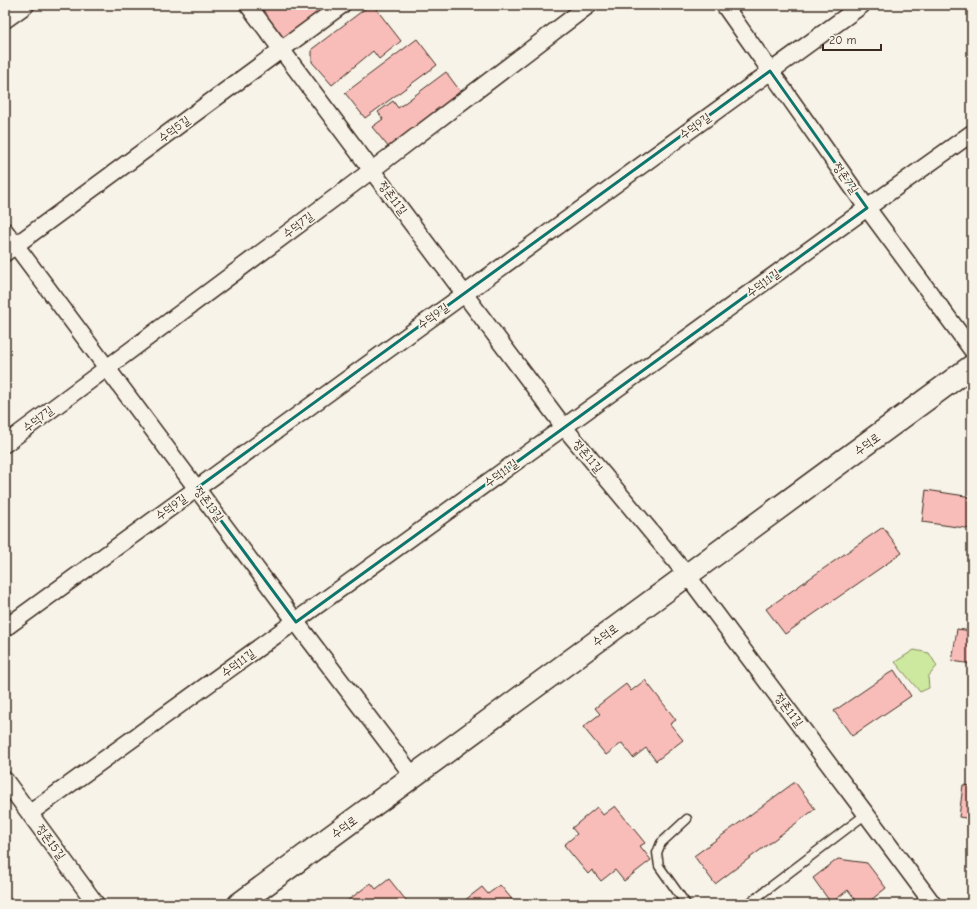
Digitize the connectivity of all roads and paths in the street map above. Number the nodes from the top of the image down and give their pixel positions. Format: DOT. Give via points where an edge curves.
graph roads {
  1 [pos="26,5"];
  2 [pos="248,5"];
  3 [pos="342,5"];
  4 [pos="589,5"];
  5 [pos="724,5"];
  6 [pos="862,5"];
  7 [pos="5,20"];
  8 [pos="282,50"];
  9 [pos="770,71"];
  10 [pos="972,133"];
  11 [pos="372,170"];
  12 [pos="867,208"];
  13 [pos="5,230"];
  14 [pos="10,249"];
  15 [pos="464,294"];
  16 [pos="972,350"];
  17 [pos="972,366"];
  18 [pos="107,368"];
  19 [pos="564,427"];
  20 [pos="5,444"];
  21 [pos="197,488"];
  22 [pos="687,575"];
  23 [pos="296,622"];
  24 [pos="5,628"];
  25 [pos="413,776"];
  26 [pos="5,780"];
  27 [pos="30,813"];
  28 [pos="866,814"];
  29 [pos="687,819"];
  30 [pos="96,904"];
  31 [pos="239,904"];
  32 [pos="686,904"];
  33 [pos="748,904"];
  34 [pos="933,904"];
  1 -- 7 [label="street"];
  2 -- 8 [label="street, 정존11길"];
  3 -- 8 [label="street, 수덕5길"];
  4 -- 11 [label="street, 수덕7길"];
  5 -- 9 [label="street, 정존7길"];
  6 -- 9 [label="street, 수덕9길"];
  8 -- 11 [label="street, 정존11길"];
  8 -- 14 [label="street, 수덕5길"];
  9 -- 12 [label="street, 정존7길"];
  9 -- 15 [label="street, 수덕9길"];
  10 -- 12 [label="street, 수덕11길"];
  11 -- 15 [label="street, 정존11길"];
  11 -- 18 [label="street, 수덕7길"];
  12 -- 16 [label="street, 정존7길"];
  12 -- 19 [label="street, 수덕11길"];
  13 -- 14 [label="street, 정존13길"];
  14 -- 18 [label="street, 정존13길"];
  15 -- 19 [label="street, 정존11길"];
  15 -- 21 [label="street, 수덕9길"];
  17 -- 22 [label="main road, 수덕로"];
  18 -- 20 [label="street, 수덕7길"];
  18 -- 21 [label="street, 정존13길"];
  19 -- 22 [label="street, 정존11길"];
  19 -- 23 [label="street, 수덕11길"];
  21 -- 23 [label="street, 정존13길"];
  21 -- 24 [label="street, 수덕9길"];
  22 -- 25 [label="main road, 수덕로"];
  22 -- 28 [label="street, 정존11길"];
  23 -- 25 [label="street, 정존13길"];
  23 -- 27 [label="street, 수덕11길"];
  25 -- 31 [label="main road, 수덕로"];
  26 -- 27 [label="street, 정존15길"];
  27 -- 30 [label="street, 정존15길"];
  28 -- 33 [label="lane"];
  28 -- 34 [label="street, 정존11길"];
  29 -- 32 [label="lane" via="661,843 656,853 659,866"];
}
